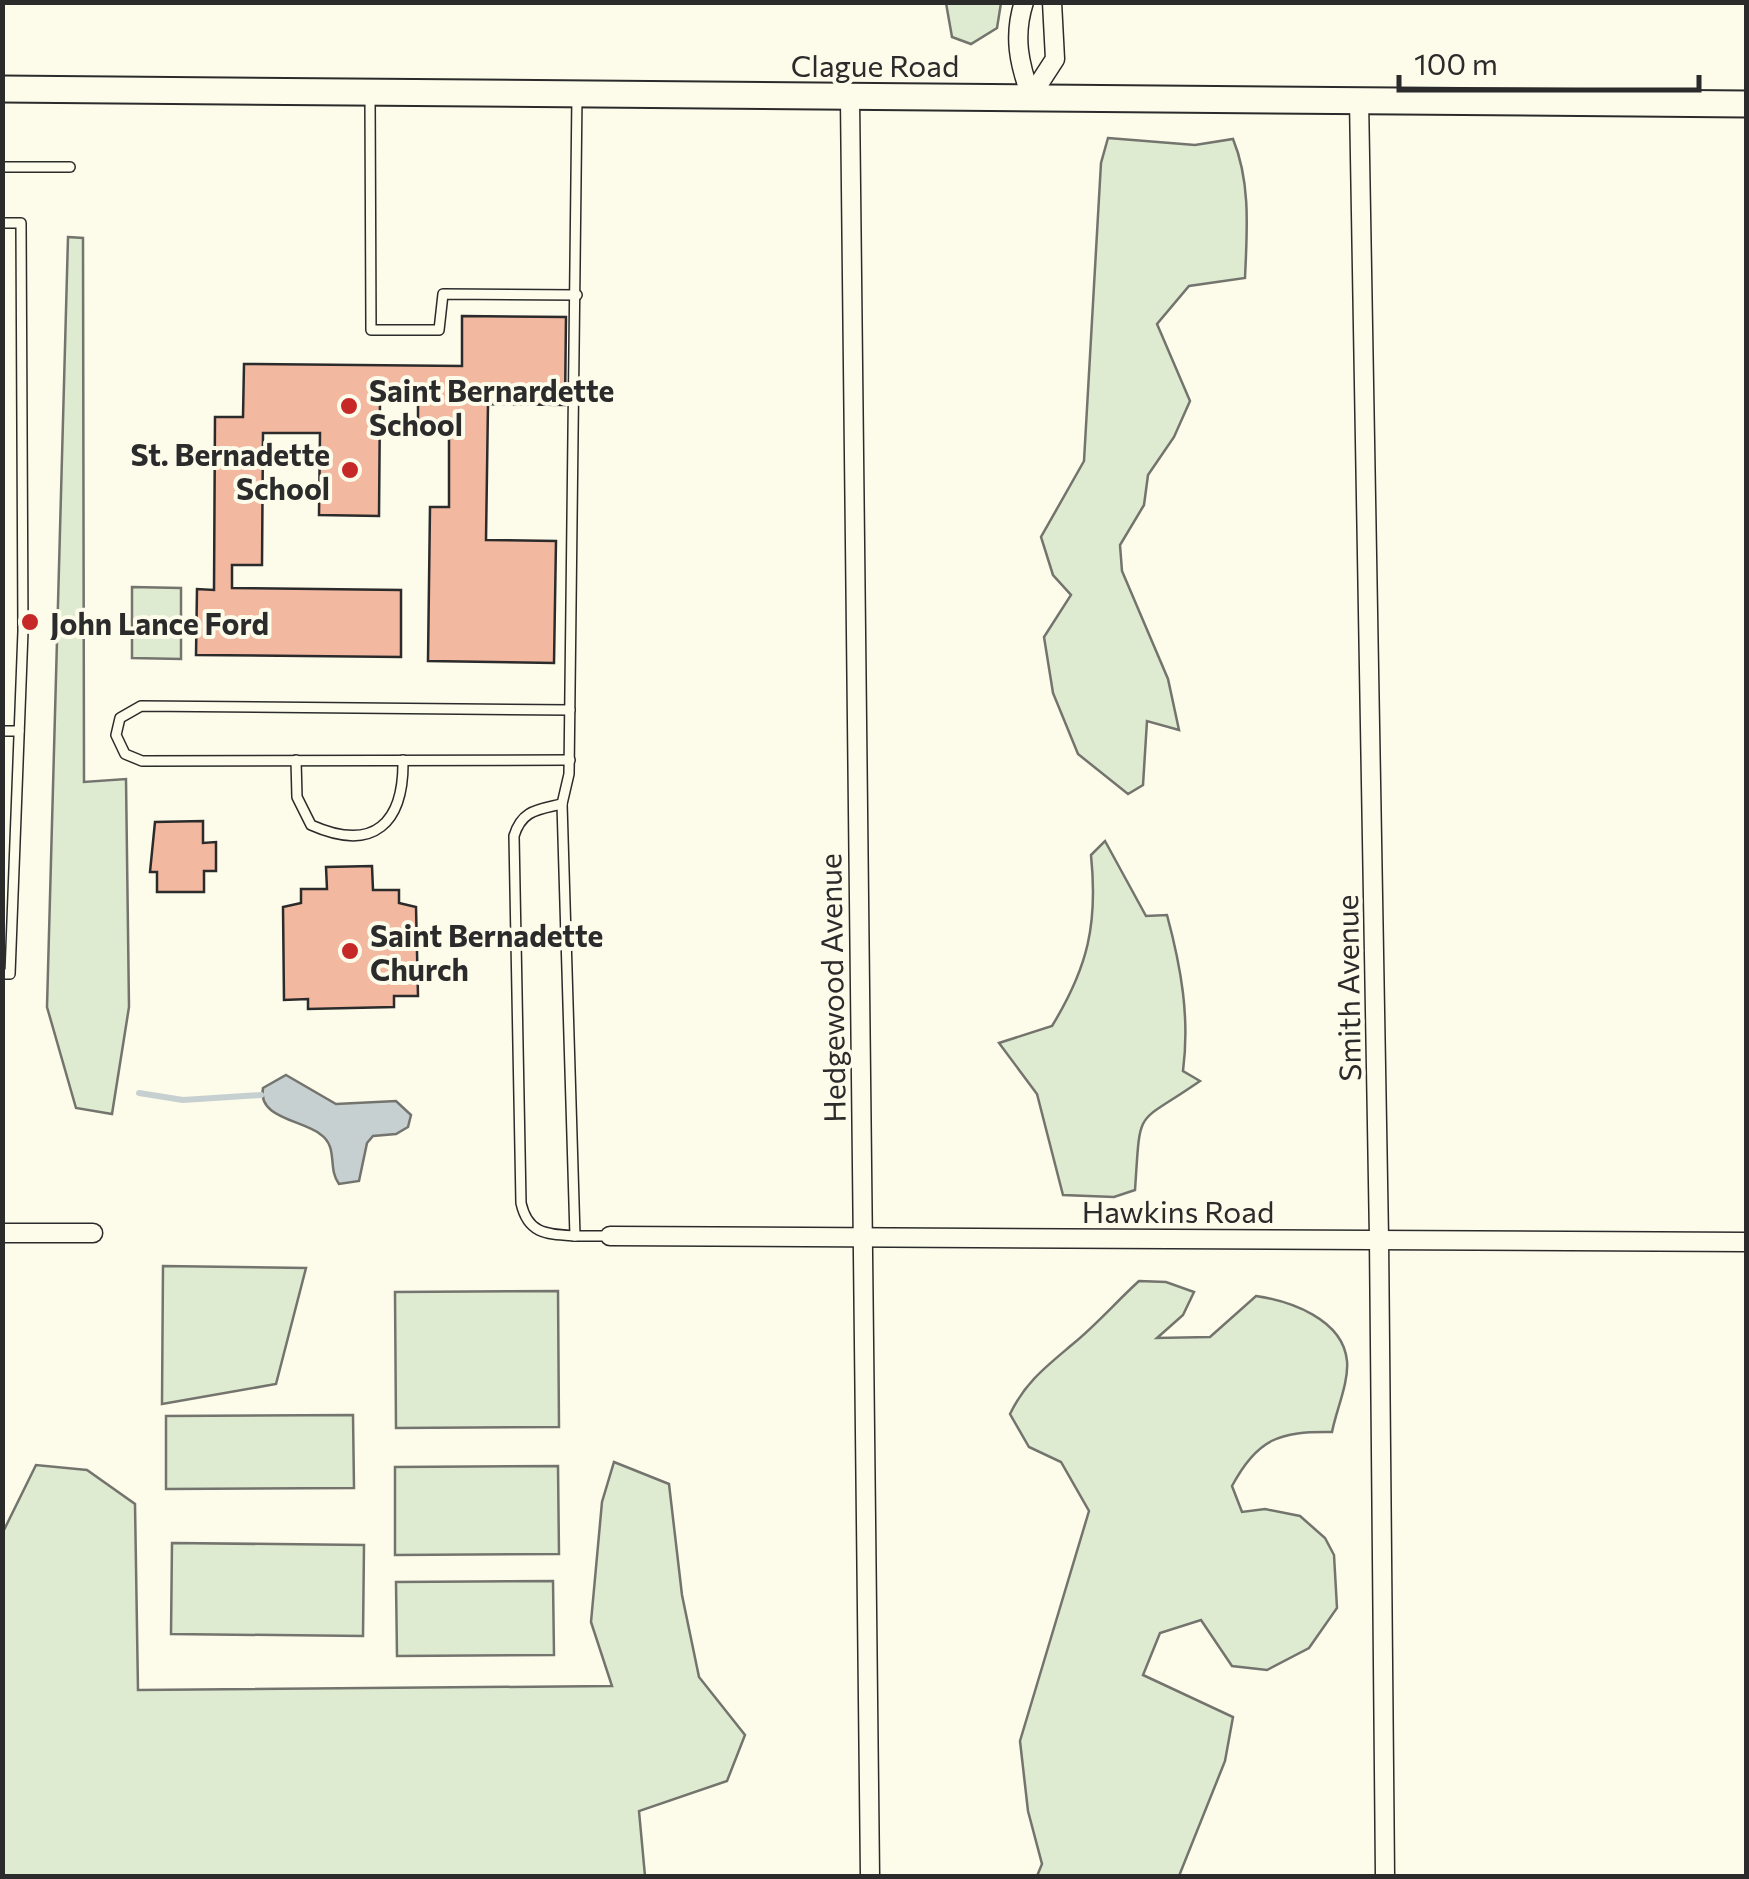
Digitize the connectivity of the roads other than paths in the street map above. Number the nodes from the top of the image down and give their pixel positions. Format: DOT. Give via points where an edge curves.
graph roads {
  1 [pos="1024,2"];
  2 [pos="1052,2"];
  3 [pos="2,88"];
  4 [pos="370,89"];
  5 [pos="576,90"];
  6 [pos="1031,96"];
  7 [pos="850,98"];
  8 [pos="1359,99"];
  9 [pos="1746,104"];
  10 [pos="70,166"];
  11 [pos="2,167"];
  12 [pos="2,223"];
  13 [pos="578,295"];
  14 [pos="570,710"];
  15 [pos="2,731"];
  16 [pos="19,731"];
  17 [pos="296,760"];
  18 [pos="403,760"];
  19 [pos="570,760"];
  20 [pos="2,786"];
  21 [pos="17,786"];
  22 [pos="562,804"];
  23 [pos="2,840"];
  24 [pos="14,841"];
  25 [pos="7,909"];
  26 [pos="2,974"];
  27 [pos="2,1233"];
  28 [pos="94,1233"];
  29 [pos="575,1236"];
  30 [pos="610,1236"];
  31 [pos="864,1238"];
  32 [pos="1379,1238"];
  33 [pos="1746,1242"];
  34 [pos="870,1876"];
  35 [pos="1385,1876"];
  1 -- 6 [label="street" via="1018,60"];
  2 -- 6 [label="street" via="1055,60"];
  3 -- 4 [label="main road, Clague Road"];
  4 -- 5 [label="main road, Clague Road"];
  4 -- 13 [label="lane" via="371,330 439,330 443,294"];
  5 -- 7 [label="main road, Clague Road"];
  5 -- 13 [label="lane"];
  6 -- 7 [label="main road, Clague Road"];
  6 -- 8 [label="main road, Clague Road"];
  7 -- 31 [label="street, Hedgewood Avenue"];
  8 -- 9 [label="main road, Clague Road"];
  8 -- 32 [label="street, Smith Avenue"];
  10 -- 11 [label="lane"];
  12 -- 16 [label="lane" via="22,222"];
  13 -- 14 [label="lane"];
  14 -- 17 [label="lane" via="141,706 120,718 116,735 125,754 142,762"];
  14 -- 19 [label="lane"];
  15 -- 16 [label="lane"];
  16 -- 21 [label="lane"];
  17 -- 18 [label="lane"];
  17 -- 18 [label="lane" via="297,797 312,825 353,837 373,833 390,819 404,792"];
  18 -- 19 [label="lane"];
  19 -- 22 [label="lane"];
  20 -- 21 [label="lane"];
  21 -- 24 [label="lane"];
  22 -- 29 [label="lane"];
  22 -- 29 [label="lane" via="527,812 514,836 520,1203 534,1230"];
  23 -- 24 [label="lane"];
  24 -- 25 [label="lane"];
  25 -- 26 [label="lane" via="10,974"];
  27 -- 28 [label="street"];
  29 -- 30 [label="lane"];
  30 -- 31 [label="street, Hawkins Road"];
  31 -- 32 [label="street, Hawkins Road"];
  31 -- 34 [label="street, Hedgewood Avenue"];
  32 -- 33 [label="street, Hawkins Road"];
  32 -- 35 [label="street, Smith Avenue"];
}
